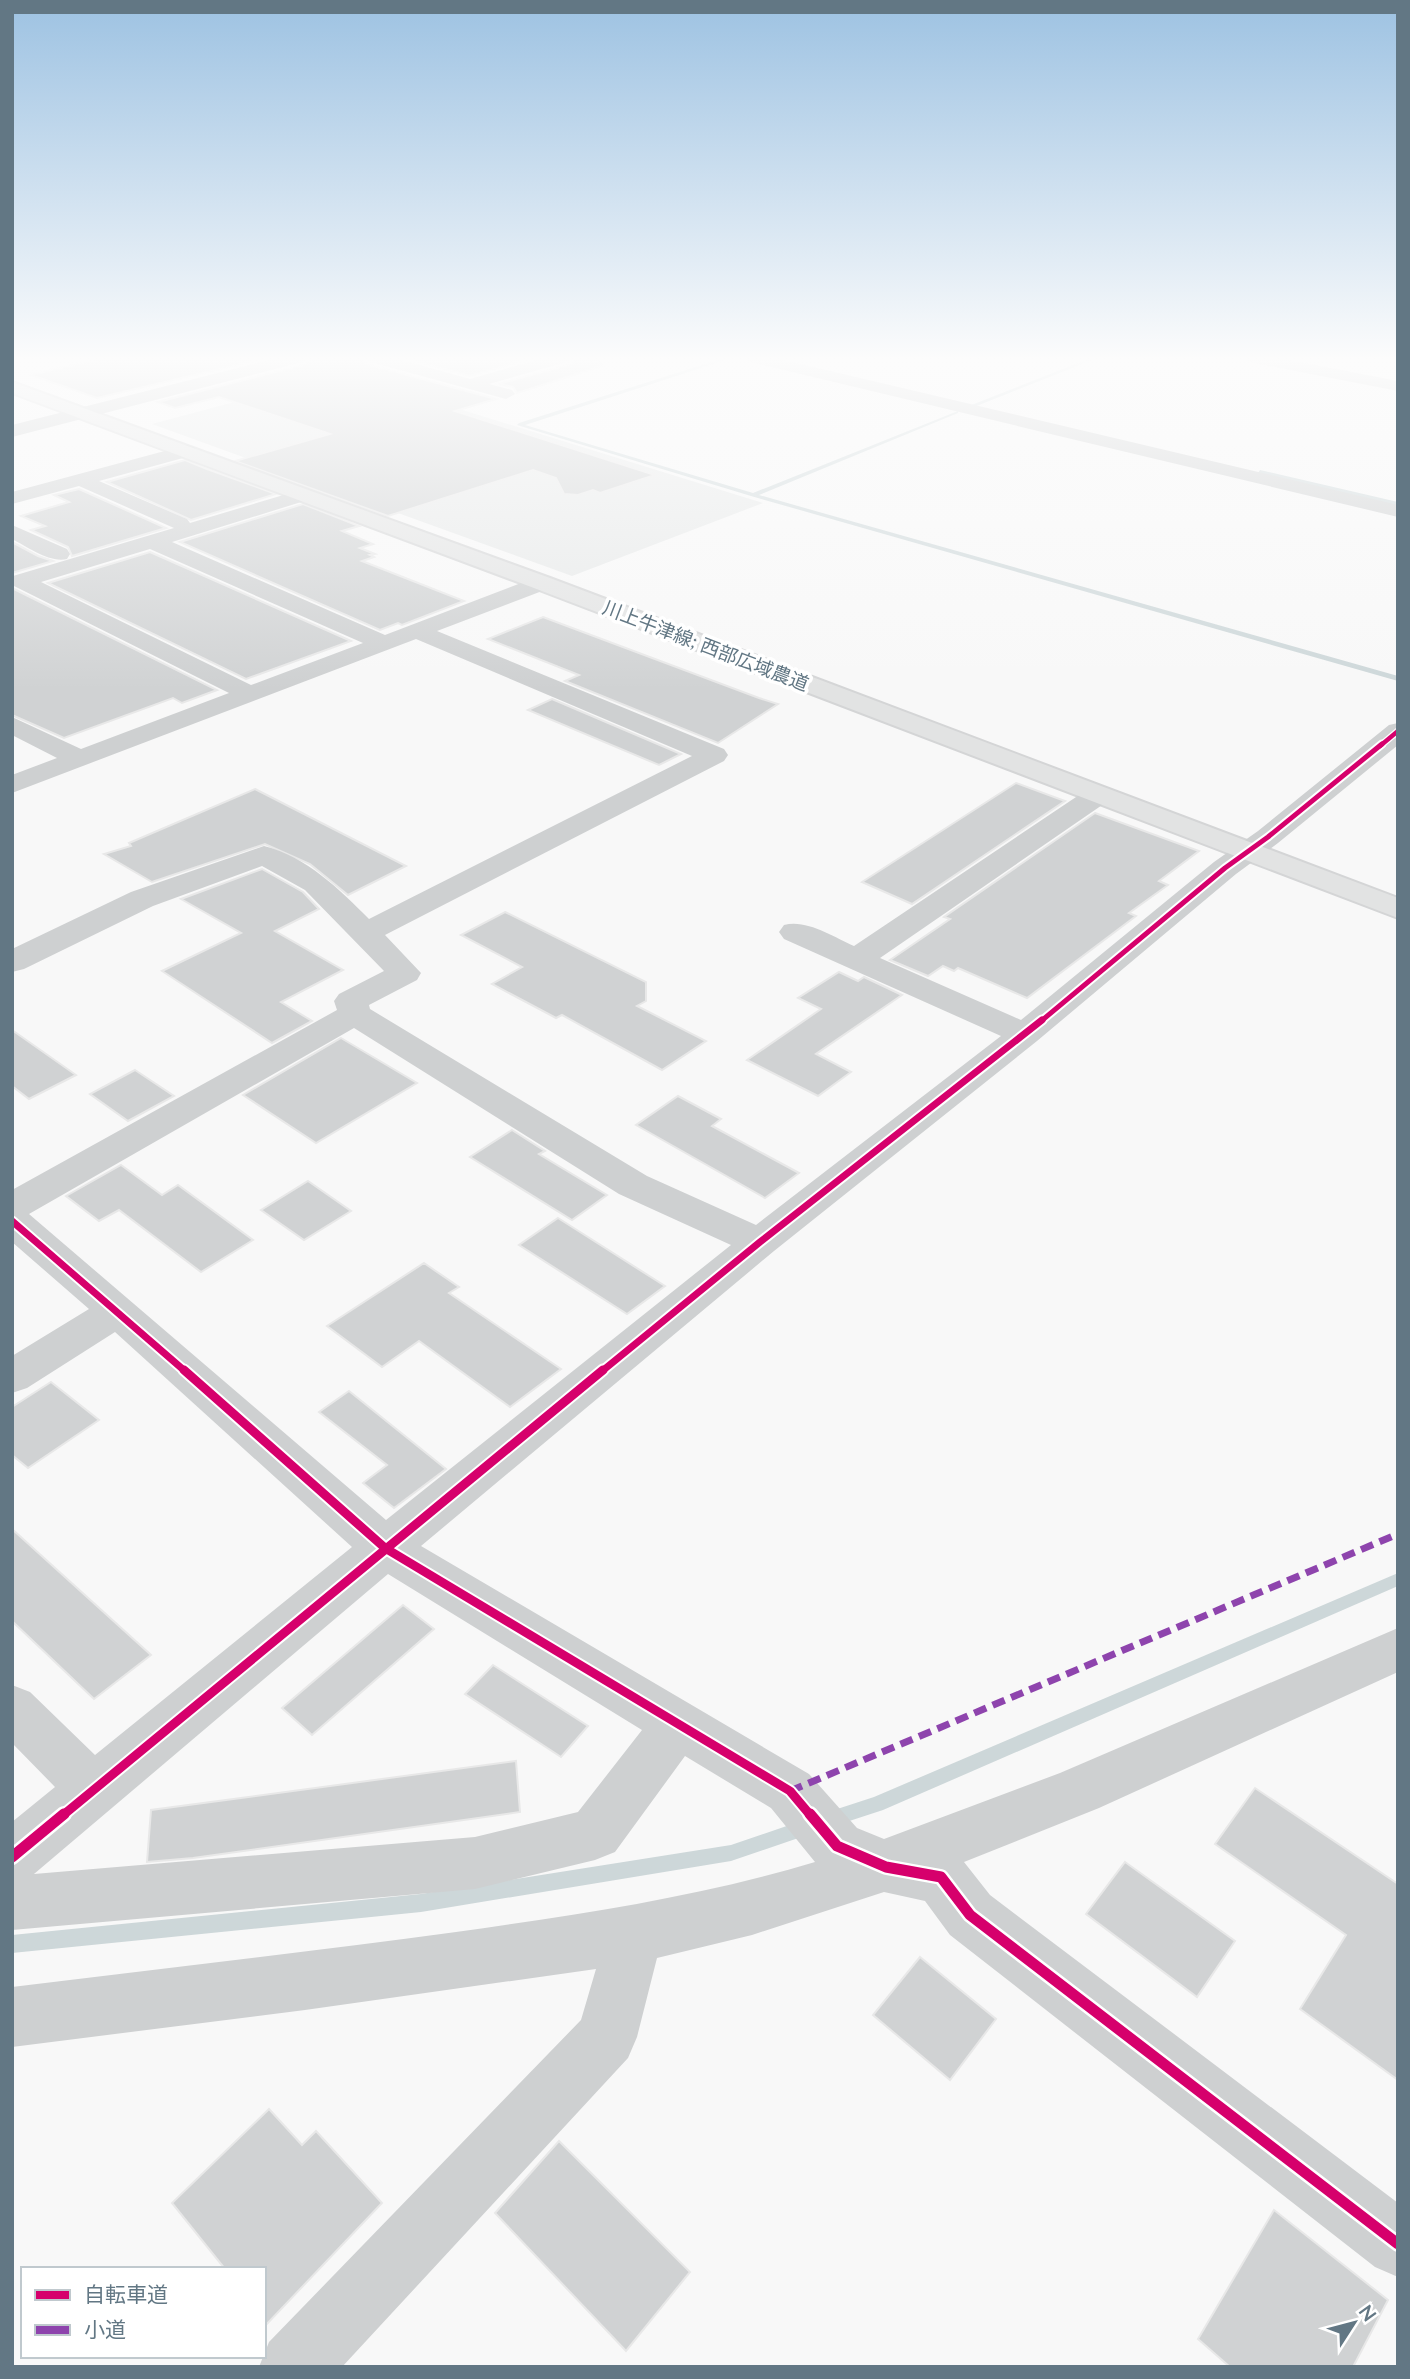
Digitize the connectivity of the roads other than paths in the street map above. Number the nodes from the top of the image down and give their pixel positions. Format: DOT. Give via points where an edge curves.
graph roads {
  1 [pos="125,468"];
  2 [pos="232,468"];
  3 [pos="1220,468"];
  4 [pos="81,480"];
  5 [pos="304,495"];
  6 [pos="12,498"];
  7 [pos="1398,510"];
  8 [pos="180,523"];
  9 [pos="12,531"];
  10 [pos="151,541"];
  11 [pos="12,568"];
  12 [pos="542,583"];
  13 [pos="416,631"];
  14 [pos="384,643"];
  15 [pos="250,694"];
  16 [pos="12,725"];
  17 [pos="1398,731"];
  18 [pos="80,759"];
  19 [pos="12,785"];
  20 [pos="1098,795"];
  21 [pos="1248,852"];
  22 [pos="1398,909"];
  23 [pos="795,932"];
  24 [pos="365,933"];
  25 [pos="857,959"];
  26 [pos="12,962"];
  27 [pos="355,1014"];
  28 [pos="1025,1034"];
  29 [pos="12,1207"];
  30 [pos="12,1221"];
  31 [pos="760,1242"];
  32 [pos="118,1311"];
  33 [pos="12,1377"];
  34 [pos="385,1548"];
  35 [pos="1398,1649"];
  36 [pos="12,1708"];
  37 [pos="678,1724"];
  38 [pos="93,1790"];
  39 [pos="12,1857"];
  40 [pos="862,1857"];
  41 [pos="12,1903"];
  42 [pos="634,1935"];
  43 [pos="12,2017"];
  44 [pos="1398,2245"];
  45 [pos="294,2367"];
  1 -- 4 [label="street"];
  2 -- 5 [label="main road, 川上牛津線; 西部広域農道"];
  3 -- 7 [label="street"];
  4 -- 6 [label="street"];
  4 -- 8 [label="street"];
  5 -- 10 [label="street"];
  5 -- 12 [label="main road, 川上牛津線; 西部広域農道"];
  9 -- 11 [label="street" via="59,554"];
  10 -- 14 [label="street"];
  10 -- 15 [label="street" via="21,581"];
  12 -- 13 [label="street"];
  12 -- 20 [label="main road, 川上牛津線; 西部広域農道"];
  13 -- 14 [label="street"];
  13 -- 24 [label="street" via="713,755"];
  14 -- 15 [label="street"];
  15 -- 18 [label="street"];
  16 -- 18 [label="street"];
  17 -- 21 [label="street"];
  18 -- 19 [label="street"];
  20 -- 21 [label="main road, 川上牛津線; 西部広域農道"];
  20 -- 25 [label="street"];
  21 -- 22 [label="main road, 川上牛津線; 西部広域農道"];
  21 -- 28 [label="street"];
  23 -- 25 [label="street"];
  24 -- 26 [label="street" via="316,884 264,855 142,899"];
  24 -- 27 [label="street" via="405,973 351,1002"];
  25 -- 28 [label="street"];
  27 -- 29 [label="street"];
  27 -- 31 [label="street" via="633,1185"];
  28 -- 31 [label="street"];
  30 -- 32 [label="street"];
  31 -- 34 [label="street"];
  32 -- 33 [label="street"];
  32 -- 34 [label="street"];
  34 -- 37 [label="street"];
  34 -- 38 [label="street"];
  35 -- 40 [label="street" via="991,1828"];
  36 -- 38 [label="street"];
  37 -- 40 [label="street" via="790,1791"];
  37 -- 41 [label="street" via="595,1834 475,1863"];
  38 -- 39 [label="street"];
  40 -- 42 [label="street" via="748,1909"];
  40 -- 44 [label="street" via="941,1877 970,1915"];
  42 -- 43 [label="street"];
  42 -- 45 [label="street" via="607,2037"];
}
